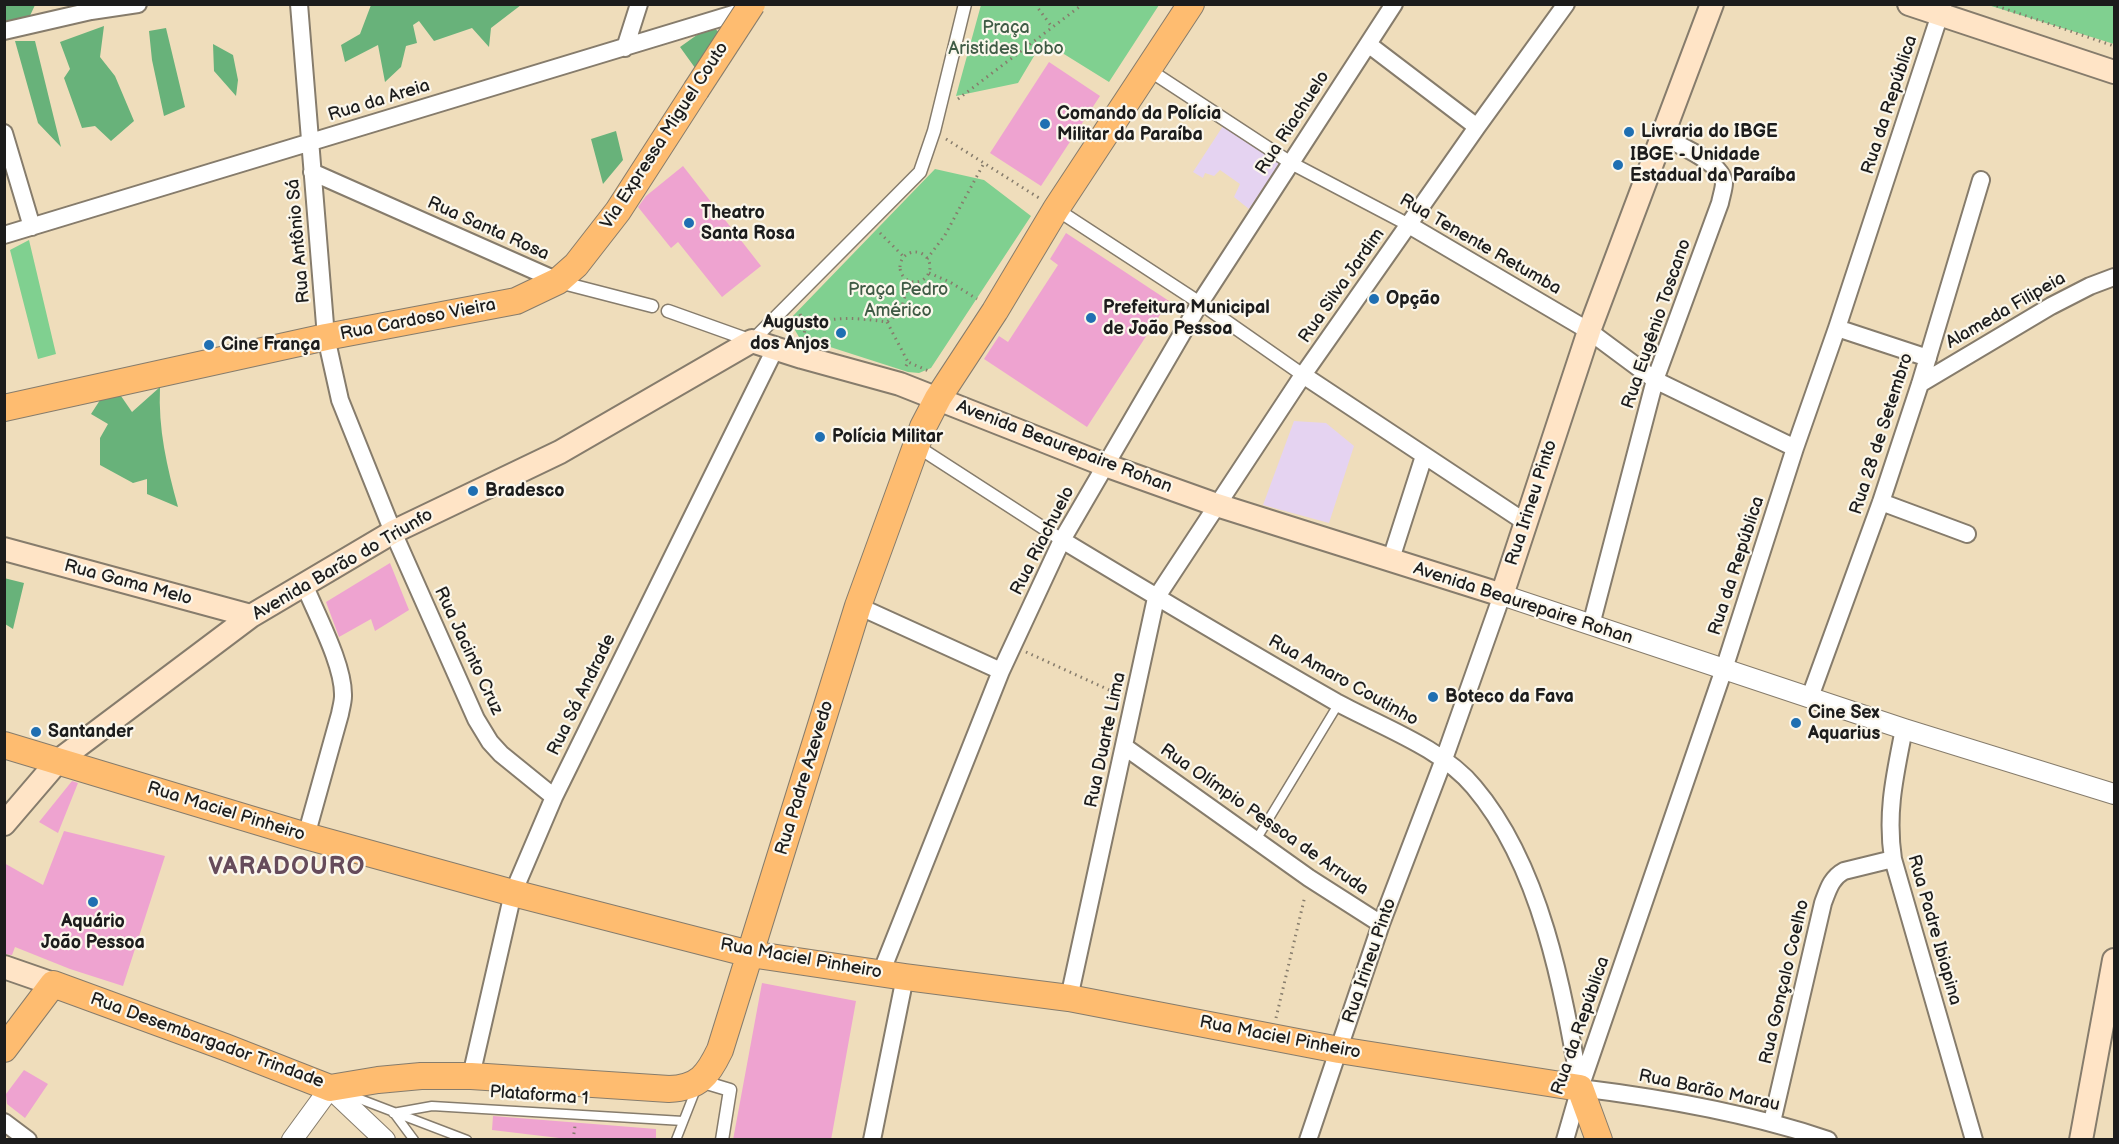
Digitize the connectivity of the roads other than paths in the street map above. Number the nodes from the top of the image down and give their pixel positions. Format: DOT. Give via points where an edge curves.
graph roads {
  1 [pos="138,4"];
  2 [pos="299,4"];
  3 [pos="639,4"];
  4 [pos="752,4"];
  5 [pos="764,4"];
  6 [pos="965,4"];
  7 [pos="1191,4"];
  8 [pos="1394,4"];
  9 [pos="1566,4"];
  10 [pos="1712,4"];
  11 [pos="1909,4"];
  12 [pos="1942,9"];
  13 [pos="4,31"];
  14 [pos="1368,44"];
  15 [pos="625,48"];
  16 [pos="1149,70"];
  17 [pos="2115,72"];
  18 [pos="1477,127"];
  19 [pos="4,133"];
  20 [pos="1664,137"];
  21 [pos="309,142"];
  22 [pos="1291,163"];
  23 [pos="312,172"];
  24 [pos="1981,180"];
  25 [pos="1056,209"];
  26 [pos="1409,225"];
  27 [pos="32,227"];
  28 [pos="4,235"];
  29 [pos="567,273"];
  30 [pos="2115,277"];
  31 [pos="1200,303"];
  32 [pos="652,306"];
  33 [pos="668,311"];
  34 [pos="1837,328"];
  35 [pos="1589,331"];
  36 [pos="326,337"];
  37 [pos="752,341"];
  38 [pos="776,349"];
  39 [pos="1928,358"];
  40 [pos="1304,375"];
  41 [pos="1654,380"];
  42 [pos="1920,384"];
  43 [pos="938,398"];
  44 [pos="4,408"];
  45 [pos="915,445"];
  46 [pos="1795,448"];
  47 [pos="1424,456"];
  48 [pos="1105,465"];
  49 [pos="1881,502"];
  50 [pos="1217,505"];
  51 [pos="1525,522"];
  52 [pos="393,532"];
  53 [pos="1967,534"];
  54 [pos="1062,540"];
  55 [pos="4,549"];
  56 [pos="1390,562"];
  57 [pos="304,584"];
  58 [pos="1502,596"];
  59 [pos="1156,598"];
  60 [pos="858,606"];
  61 [pos="251,616"];
  62 [pos="1591,625"];
  63 [pos="1724,669"];
  64 [pos="1001,672"];
  65 [pos="1810,697"];
  66 [pos="1339,703"];
  67 [pos="1904,729"];
  68 [pos="4,746"];
  69 [pos="1125,747"];
  70 [pos="1444,759"];
  71 [pos="58,761"];
  72 [pos="2115,794"];
  73 [pos="554,797"];
  74 [pos="4,824"];
  75 [pos="306,836"];
  76 [pos="1256,840"];
  77 [pos="1893,859"];
  78 [pos="513,893"];
  79 [pos="1381,924"];
  80 [pos="750,954"];
  81 [pos="2115,960"];
  82 [pos="4,967"];
  83 [pos="893,975"];
  84 [pos="53,984"];
  85 [pos="1069,998"];
  86 [pos="4,1048"];
  87 [pos="1339,1050"];
  88 [pos="471,1076"];
  89 [pos="700,1081"];
  90 [pos="330,1088"];
  91 [pos="1580,1088"];
  92 [pos="393,1113"];
  93 [pos="683,1121"];
  94 [pos="4,1122"];
  95 [pos="1772,1122"];
  96 [pos="28,1140"];
  97 [pos="292,1140"];
  98 [pos="385,1140"];
  99 [pos="414,1140"];
  100 [pos="466,1140"];
  101 [pos="676,1140"];
  102 [pos="722,1140"];
  103 [pos="872,1140"];
  104 [pos="1308,1140"];
  105 [pos="1565,1140"];
  106 [pos="1599,1140"];
  107 [pos="1828,1140"];
  108 [pos="1974,1140"];
  109 [pos="2081,1140"];
  1 -- 13 [label="street"];
  2 -- 21 [label="street, Rua Antônio Sá"];
  3 -- 15 [label="street"];
  4 -- 29 [label="main road, Via Expressa Miguel Couto, bridge" via="618,212"];
  5 -- 15 [label="street, Rua da Areia"];
  6 -- 37 [label="street" via="920,172"];
  7 -- 16 [label="main road"];
  8 -- 14 [label="street, Rua Riachuelo"];
  9 -- 18 [label="street, Rua Silva Jardim"];
  10 -- 20 [label="main road, Rua Irineu Pinto"];
  11 -- 12 [label="main road"];
  12 -- 17 [label="main road"];
  12 -- 34 [label="street, Rua da República"];
  14 -- 18 [label="street"];
  14 -- 22 [label="street, Rua Riachuelo"];
  15 -- 21 [label="street, Rua da Areia"];
  16 -- 22 [label="street, Rua Tenente Retumba"];
  16 -- 25 [label="main road"];
  18 -- 26 [label="street, Rua Silva Jardim"];
  19 -- 27 [label="street"];
  20 -- 35 [label="main road, Rua Irineu Pinto"];
  20 -- 41 [label="street, Rua Eugênio Toscano" via="1720,171 1724,184"];
  21 -- 23 [label="street, Rua Antônio Sá"];
  21 -- 27 [label="street, Rua da Areia"];
  22 -- 26 [label="street, Rua Tenente Retumba"];
  22 -- 31 [label="street, Rua Riachuelo"];
  23 -- 29 [label="street, Rua Santa Rosa"];
  23 -- 36 [label="street, Rua Antônio Sá"];
  24 -- 39 [label="street, Rua 28 de Setembro"];
  25 -- 31 [label="street"];
  25 -- 43 [label="main road"];
  26 -- 35 [label="street, Rua Tenente Retumba"];
  26 -- 40 [label="street, Rua Silva Jardim"];
  27 -- 28 [label="street, Rua da Areia"];
  29 -- 32 [label="street, Rua Santa Rosa"];
  29 -- 36 [label="main road, Rua Cardoso Vieira" via="516,301"];
  30 -- 42 [label="street, Alameda Filipeia" via="2051,306"];
  31 -- 40 [label="street"];
  31 -- 48 [label="street, Rua Riachuelo"];
  33 -- 37 [label="street"];
  34 -- 39 [label="street, Alameda Filipeia"];
  34 -- 46 [label="street, Rua da República"];
  35 -- 41 [label="street, Rua Tenente Retumba"];
  35 -- 51 [label="main road, Rua Irineu Pinto"];
  36 -- 44 [label="main road, Rua Cardoso Vieira"];
  36 -- 52 [label="street, Rua Antônio Sá" via="340,400"];
  37 -- 38 [label="main road"];
  37 -- 52 [label="main road, Avenida Barão do Triunfo" via="560,452"];
  38 -- 43 [label="main road"];
  38 -- 73 [label="street, Rua Sá Andrade"];
  39 -- 42 [label="street, Rua 28 de Setembro"];
  40 -- 47 [label="street"];
  40 -- 50 [label="street, Rua Silva Jardim"];
  41 -- 46 [label="street, Rua Tenente Retumba"];
  41 -- 62 [label="street, Rua Eugênio Toscano"];
  42 -- 49 [label="street, Rua 28 de Setembro"];
  43 -- 45 [label="main road, Rua Padre Azevedo"];
  43 -- 48 [label="main road, Avenida Beaurepaire Rohan"];
  45 -- 54 [label="street, Rua Amaro Coutinho"];
  45 -- 60 [label="main road, Rua Padre Azevedo"];
  46 -- 63 [label="street, Rua da República"];
  47 -- 51 [label="street"];
  47 -- 56 [label="street"];
  48 -- 50 [label="main road, Avenida Beaurepaire Rohan"];
  48 -- 54 [label="street, Rua Riachuelo"];
  49 -- 53 [label="street"];
  49 -- 65 [label="street, Rua 28 de Setembro"];
  50 -- 56 [label="main road, Avenida Beaurepaire Rohan"];
  50 -- 59 [label="street, Rua Duarte Lima"];
  51 -- 58 [label="main road, Rua Irineu Pinto"];
  52 -- 57 [label="main road, Avenida Barão do Triunfo"];
  52 -- 73 [label="street, Rua Jacinto Cruz" via="476,719 501,754"];
  54 -- 59 [label="street, Rua Amaro Coutinho"];
  54 -- 64 [label="street, Rua Riachuelo"];
  55 -- 61 [label="main road, Rua Gama Melo"];
  56 -- 58 [label="main road, Avenida Beaurepaire Rohan"];
  57 -- 61 [label="main road, Avenida Barão do Triunfo"];
  57 -- 75 [label="street" via="336,661 343,696"];
  58 -- 62 [label="street, Avenida Beaurepaire Rohan"];
  58 -- 70 [label="street, Rua Irineu Pinto"];
  59 -- 66 [label="street, Rua Amaro Coutinho"];
  59 -- 69 [label="street, Rua Duarte Lima"];
  60 -- 64 [label="street"];
  60 -- 80 [label="main road, Rua Padre Azevedo"];
  61 -- 71 [label="main road, Avenida Barão do Triunfo"];
  62 -- 63 [label="street, Avenida Beaurepaire Rohan"];
  63 -- 65 [label="street, Avenida Beaurepaire Rohan"];
  63 -- 91 [label="street, Rua da República"];
  64 -- 83 [label="street, Rua Riachuelo"];
  65 -- 67 [label="street, Avenida Beaurepaire Rohan"];
  66 -- 70 [label="street, Rua Amaro Coutinho"];
  66 -- 76 [label="lane"];
  67 -- 72 [label="street, Avenida Beaurepaire Rohan"];
  67 -- 77 [label="street, Rua Padre Ibiapina" via="1889,812"];
  68 -- 71 [label="main road, Rua Maciel Pinheiro"];
  69 -- 76 [label="street, Rua Olímpio Pessoa de Arruda"];
  69 -- 85 [label="street, Rua Duarte Lima"];
  70 -- 79 [label="street, Rua Irineu Pinto"];
  70 -- 91 [label="street, Rua Amaro Coutinho" via="1461,772 1488,805 1527,879 1567,1013"];
  71 -- 74 [label="main road, Avenida Barão do Triunfo"];
  71 -- 75 [label="main road, Rua Maciel Pinheiro"];
  73 -- 78 [label="street, Rua Sá Andrade"];
  75 -- 78 [label="main road, Rua Maciel Pinheiro"];
  76 -- 79 [label="street, Rua Olímpio Pessoa de Arruda"];
  77 -- 95 [label="street, Rua Gonçalo Coelho" via="1844,871 1830,883"];
  77 -- 108 [label="street, Rua Padre Ibiapina"];
  78 -- 80 [label="main road, Rua Maciel Pinheiro"];
  78 -- 88 [label="street, Rua Sá Andrade"];
  79 -- 87 [label="street, Rua Irineu Pinto"];
  80 -- 83 [label="main road, Rua Maciel Pinheiro"];
  80 -- 89 [label="main road, Rua Padre Azevedo" via="720,1050"];
  81 -- 109 [label="main road"];
  82 -- 84 [label="main road, Rua Desembargador Trindade"];
  83 -- 85 [label="main road, Rua Maciel Pinheiro"];
  83 -- 103 [label="street, Rua Riachuelo"];
  84 -- 86 [label="main road"];
  84 -- 90 [label="main road, Rua Desembargador Trindade"];
  85 -- 87 [label="main road, Rua Maciel Pinheiro"];
  87 -- 91 [label="main road, Rua Maciel Pinheiro"];
  87 -- 104 [label="street, Rua Irineu Pinto"];
  88 -- 89 [label="main road, Rua Desembargador Trindade" via="669,1089"];
  88 -- 90 [label="main road, Rua Desembargador Trindade" via="421,1076"];
  89 -- 93 [label="lane"];
  89 -- 102 [label="street" via="730,1090"];
  90 -- 92 [label="lane"];
  90 -- 97 [label="street"];
  90 -- 98 [label="street"];
  91 -- 95 [label="street, Rua Barão Marau"];
  91 -- 105 [label="street, Rua da República"];
  91 -- 106 [label="main road"];
  92 -- 93 [label="lane, Plataforma 1" via="432,1106"];
  92 -- 99 [label="lane"];
  92 -- 100 [label="lane"];
  93 -- 101 [label="lane"];
  94 -- 96 [label="street"];
  95 -- 107 [label="street, Rua Barão Marau"];
}
